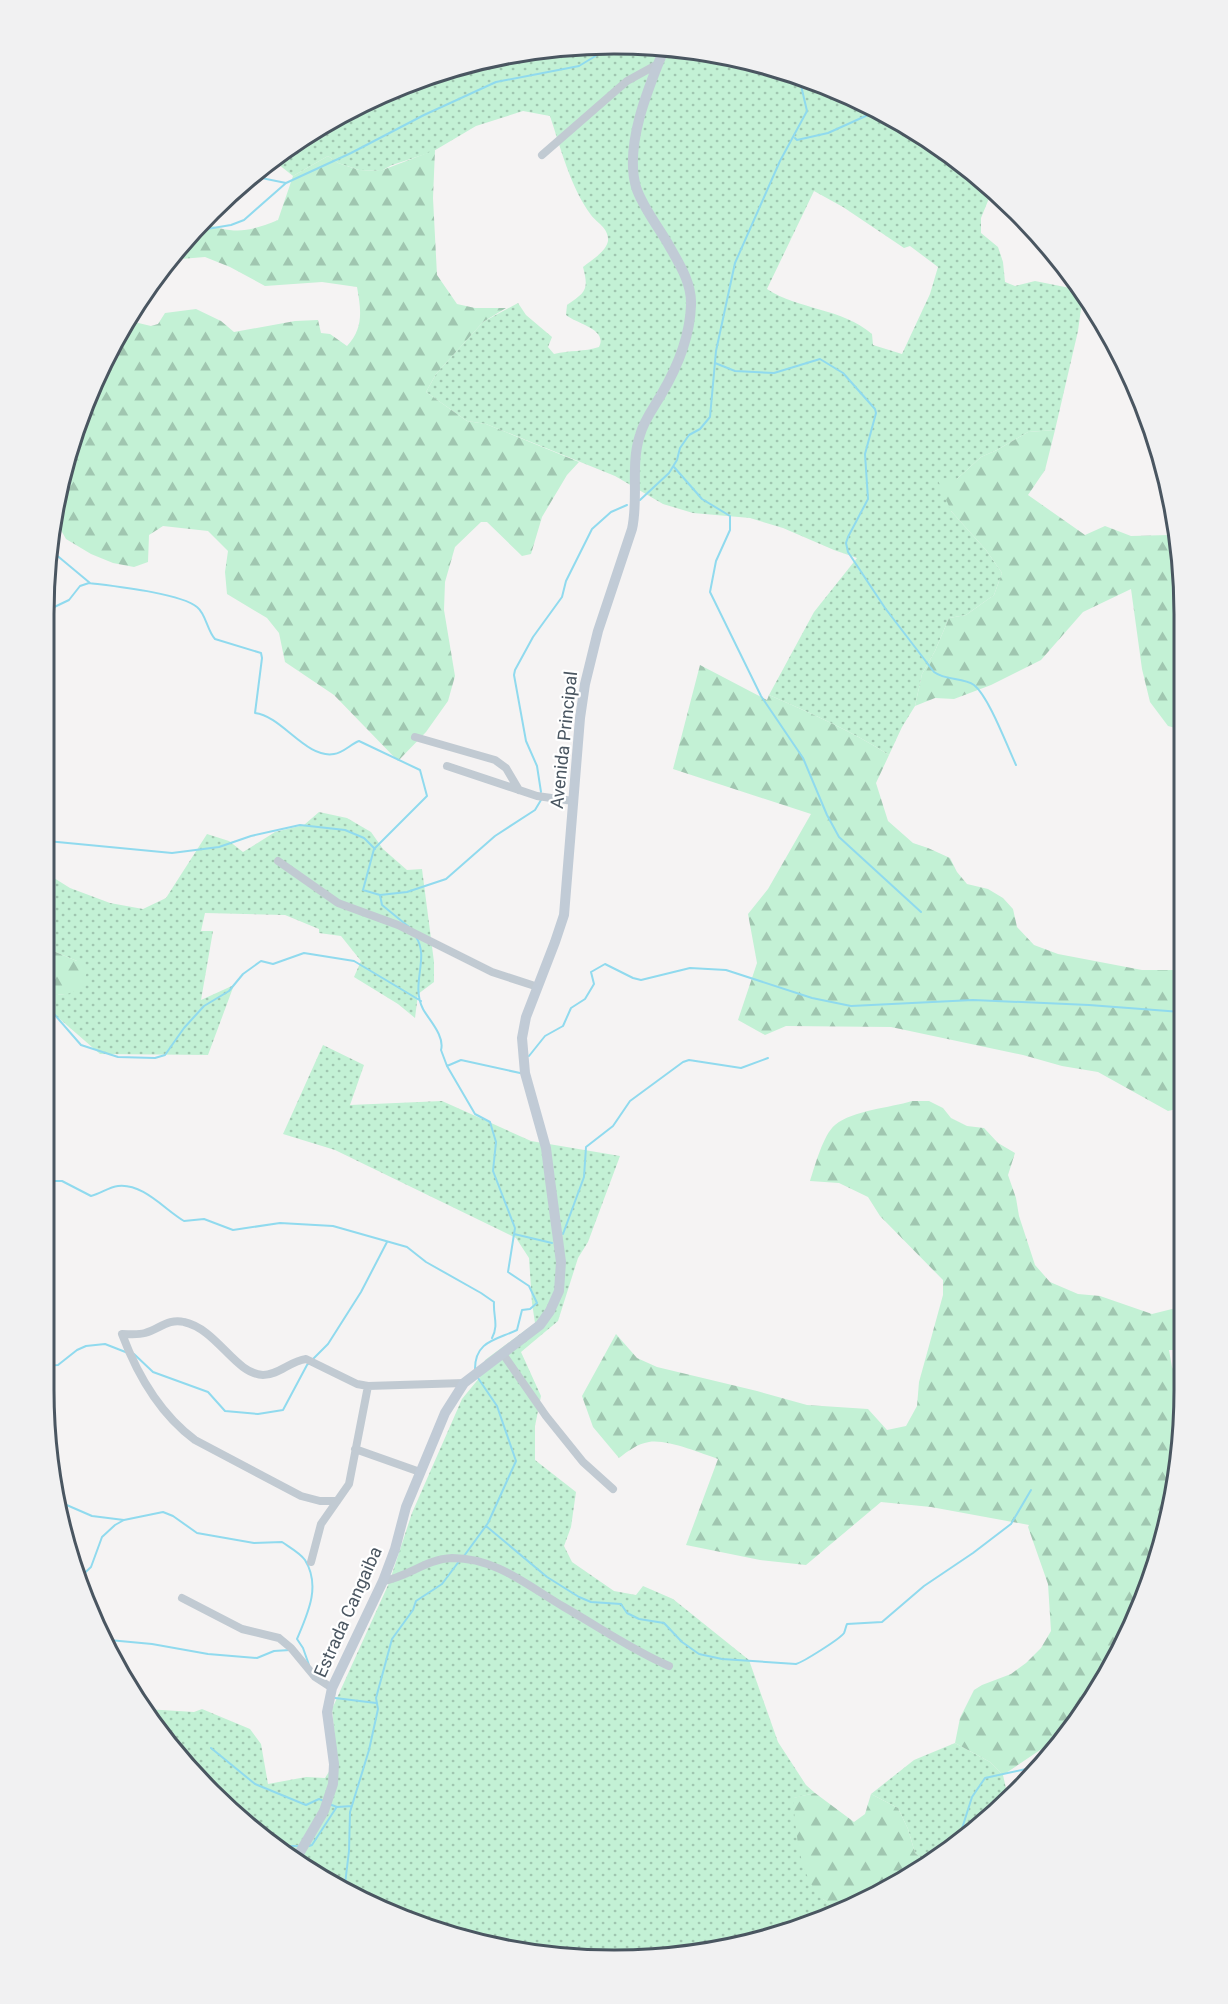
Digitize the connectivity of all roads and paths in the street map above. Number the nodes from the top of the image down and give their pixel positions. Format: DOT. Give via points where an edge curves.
graph roads {
  1 [pos="661,56"];
  2 [pos="658,64"];
  3 [pos="542,155"];
  4 [pos="415,737"];
  5 [pos="447,766"];
  6 [pos="519,790"];
  7 [pos="573,801"];
  8 [pos="278,861"];
  9 [pos="538,987"];
  10 [pos="503,1354"];
  11 [pos="464,1383"];
  12 [pos="368,1386"];
  13 [pos="355,1449"];
  14 [pos="420,1472"];
  15 [pos="613,1489"];
  16 [pos="337,1501"];
  17 [pos="310,1562"];
  18 [pos="383,1581"];
  19 [pos="182,1598"];
  20 [pos="669,1666"];
  21 [pos="332,1688"];
  22 [pos="299,1853"];
  1 -- 2 [label="street, Avenida Principal"];
  2 -- 3 [label="street" via="627,81"];
  2 -- 7 [label="street, Avenida Principal" via="636,135 634,174 639,195 686,277 691,296 690,316 677,364 639,438 634,521 585,684"];
  4 -- 6 [label="street" via="495,760 506,768"];
  5 -- 6 [label="street"];
  6 -- 7 [label="street" via="543,798"];
  7 -- 9 [label="street, Avenida Principal" via="565,909"];
  8 -- 9 [label="street" via="338,903 398,925 492,972"];
  9 -- 10 [label="street, Avenida Principal" via="523,1025 522,1054 546,1148 561,1277 557,1296 544,1319"];
  10 -- 11 [label="street, Avenida Principal"];
  10 -- 15 [label="street" via="583,1462"];
  11 -- 12 [label="street"];
  11 -- 14 [label="street, Estrada Cangaiba" via="445,1413"];
  12 -- 13 [label="street"];
  12 -- 16 [label="street" via="306,1359 271,1374 258,1374 240,1364 210,1334 181,1321 144,1334 122,1334 135,1368 160,1406 184,1432 290,1491 320,1501"];
  13 -- 14 [label="street"];
  13 -- 16 [label="street" via="348,1487"];
  14 -- 18 [label="street, Estrada Cangaiba"];
  16 -- 17 [label="street" via="321,1524"];
  18 -- 20 [label="street" via="440,1560 464,1559 491,1565 520,1578 632,1648"];
  18 -- 21 [label="street, Estrada Cangaiba"];
  19 -- 21 [label="street" via="242,1629 279,1638 315,1677"];
  21 -- 22 [label="street, Estrada Cangaiba" via="327,1712 333,1784 324,1810"];
}
